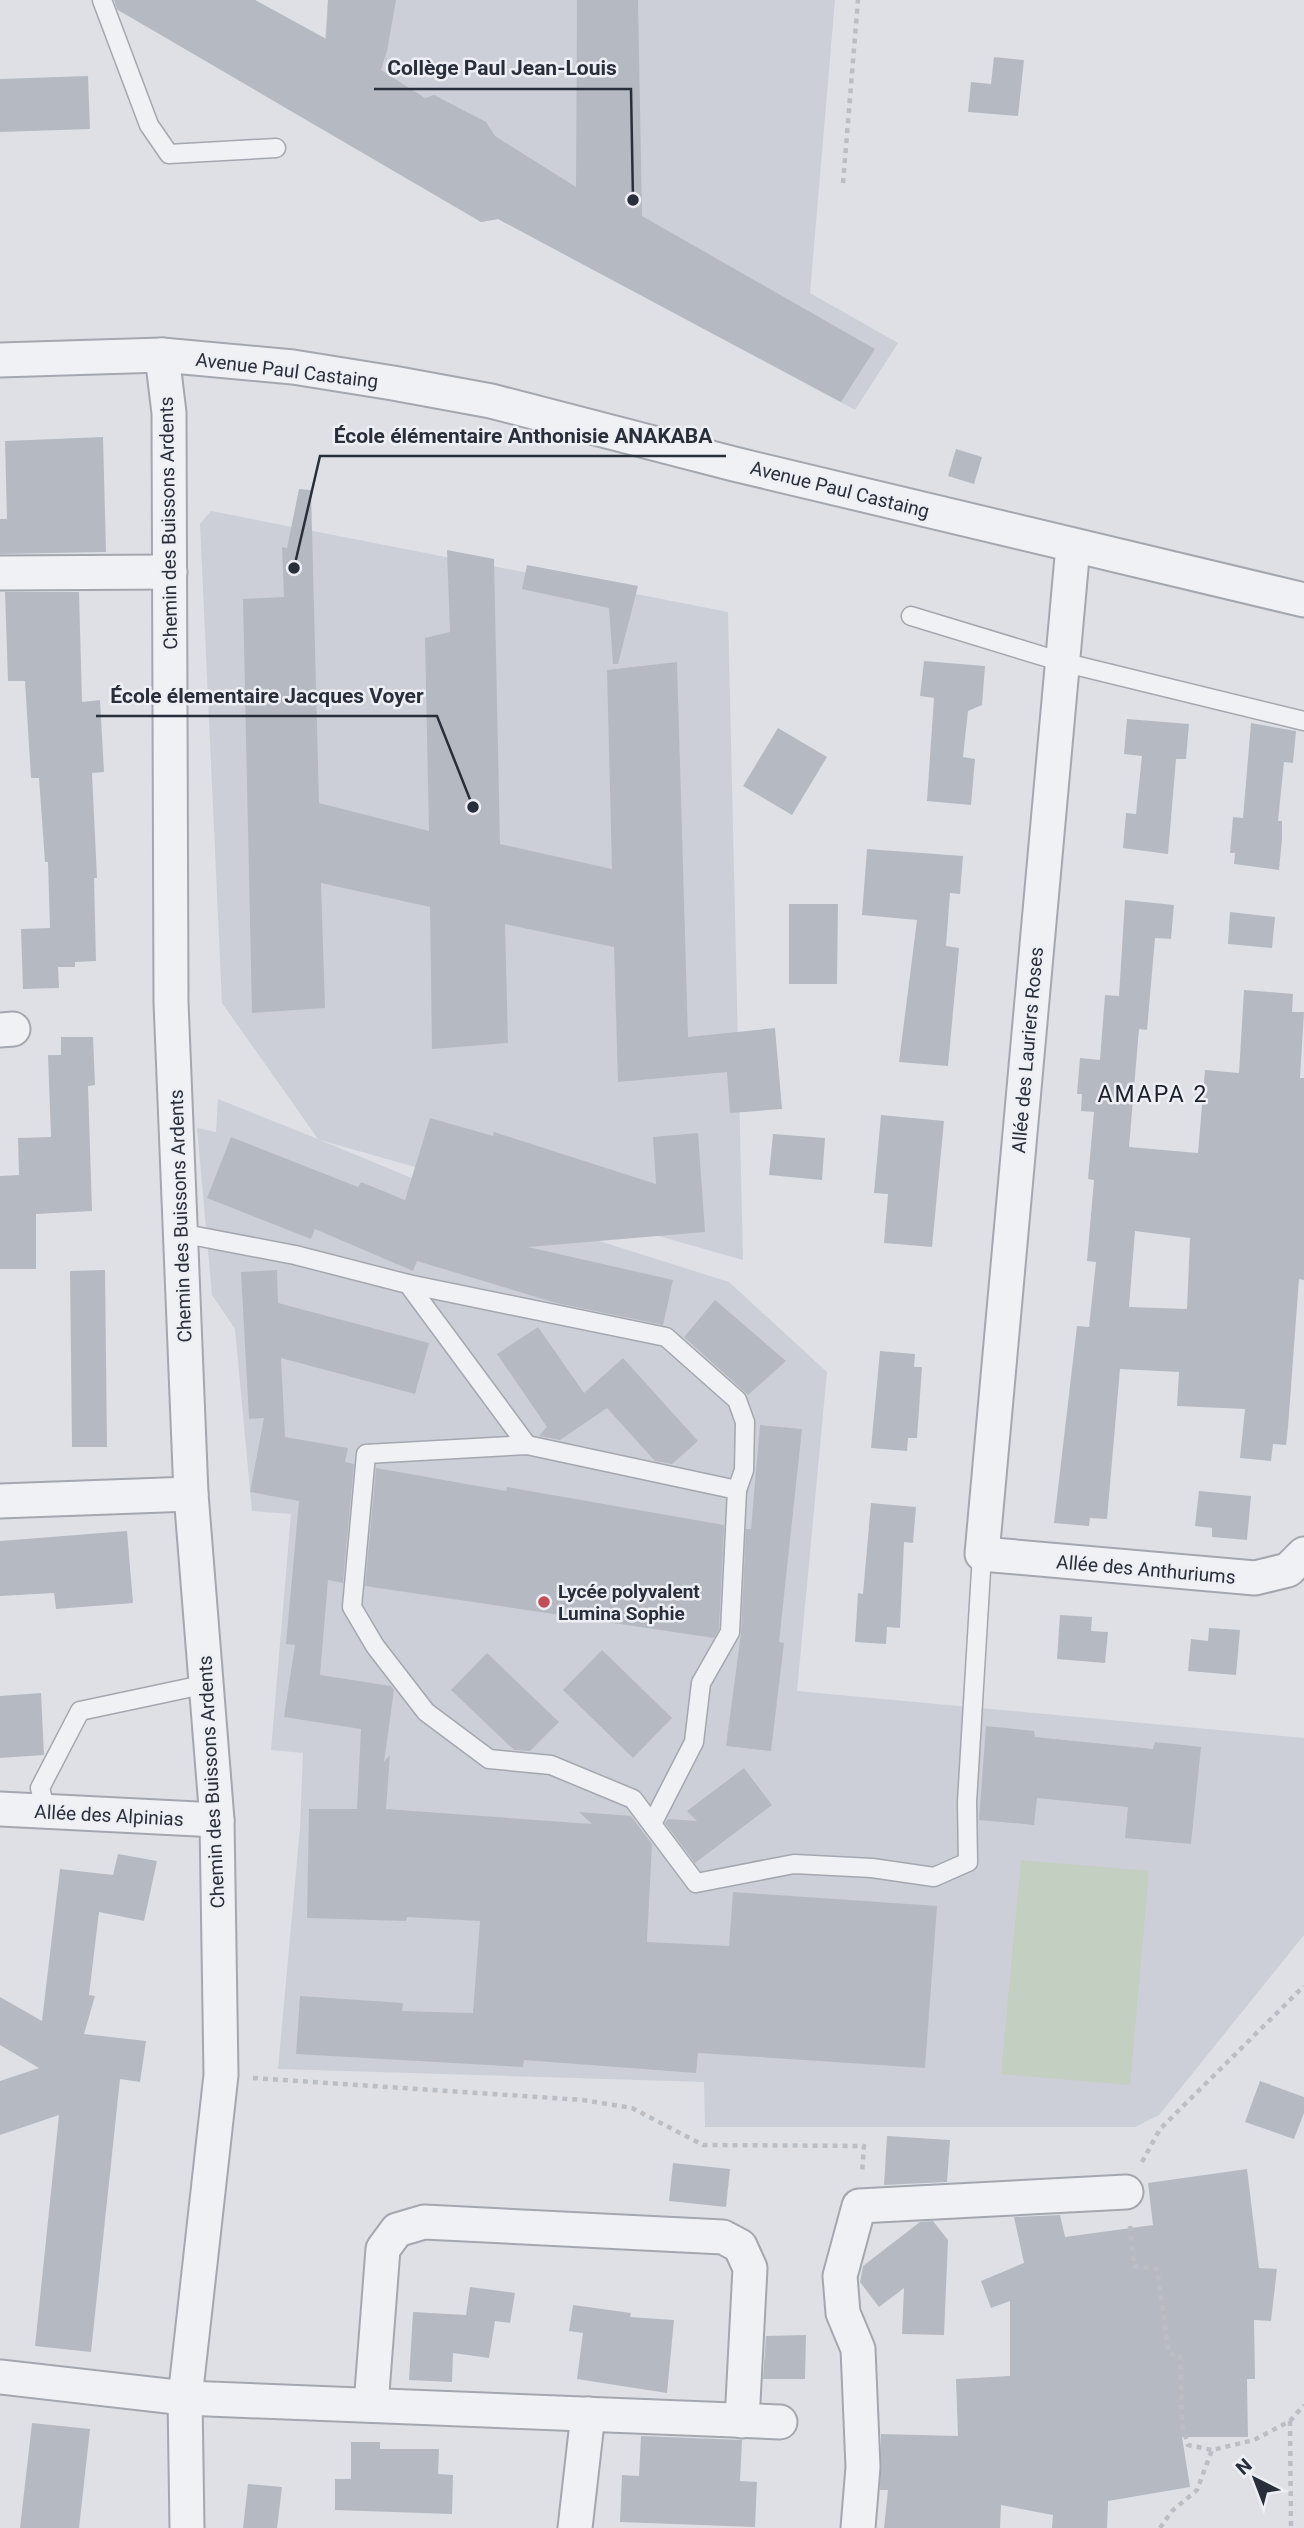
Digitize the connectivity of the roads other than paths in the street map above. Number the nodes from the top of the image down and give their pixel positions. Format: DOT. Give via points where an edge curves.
graph roads {
  1 [pos="102,0"];
  2 [pos="276,148"];
  3 [pos="162,355"];
  4 [pos="0,360"];
  5 [pos="1073,546"];
  6 [pos="170,572"];
  7 [pos="0,573"];
  8 [pos="1304,600"];
  9 [pos="911,616"];
  10 [pos="1062,662"];
  11 [pos="1304,722"];
  12 [pos="180,1234"];
  13 [pos="408,1283"];
  14 [pos="527,1445"];
  15 [pos="737,1490"];
  16 [pos="191,1494"];
  17 [pos="0,1501"];
  18 [pos="982,1554"];
  19 [pos="1304,1554"];
  20 [pos="207,1684"];
  21 [pos="0,1809"];
  22 [pos="46,1811"];
  23 [pos="217,1820"];
  24 [pos="653,1822"];
  25 [pos="1126,2192"];
  26 [pos="0,2377"];
  27 [pos="185,2398"];
  28 [pos="371,2405"];
  29 [pos="588,2414"];
  30 [pos="742,2421"];
  31 [pos="780,2422"];
  32 [pos="187,2528"];
  33 [pos="575,2528"];
  34 [pos="858,2528"];
  1 -- 2 [label="lane" via="149,125 169,154"];
  3 -- 4 [label="street, Avenue Paul Castaing"];
  3 -- 5 [label="street, Avenue Paul Castaing" via="293,367 491,401"];
  3 -- 6 [label="street, Chemin des Buissons Ardents" via="169,413"];
  5 -- 8 [label="street, Avenue Paul Castaing"];
  5 -- 10 [label="street, Allée des Lauriers Roses"];
  6 -- 7 [label="street"];
  6 -- 12 [label="street, Chemin des Buissons Ardents" via="171,1002"];
  9 -- 10 [label="lane"];
  10 -- 11 [label="lane"];
  10 -- 18 [label="street, Allée des Lauriers Roses"];
  12 -- 13 [label="lane" via="295,1255"];
  12 -- 16 [label="street, Chemin des Buissons Ardents"];
  13 -- 14 [label="lane"];
  13 -- 15 [label="lane" via="666,1337 737,1400 744,1422 744,1470"];
  14 -- 15 [label="lane"];
  14 -- 24 [label="lane" via="366,1454 352,1607 375,1646 426,1712 489,1759 551,1765 633,1799"];
  15 -- 24 [label="lane" via="730,1632 701,1683 694,1742"];
  16 -- 17 [label="street"];
  16 -- 20 [label="street, Chemin des Buissons Ardents"];
  18 -- 19 [label="street, Allée des Anthuriums" via="1255,1578 1288,1570"];
  18 -- 24 [label="lane" via="967,1802 968,1862 934,1877 794,1864 696,1883"];
  20 -- 22 [label="lane" via="80,1711 40,1788"];
  20 -- 23 [label="street, Chemin des Buissons Ardents"];
  21 -- 22 [label="street, Allée des Alpinias"];
  22 -- 23 [label="street, Allée des Alpinias"];
  23 -- 27 [label="street, Chemin des Buissons Ardents" via="220,2076"];
  25 -- 34 [label="street" via="859,2207 840,2276 843,2313 858,2349 863,2468"];
  26 -- 27 [label="street"];
  27 -- 28 [label="street"];
  27 -- 32 [label="street, Chemin des Buissons Ardents"];
  28 -- 29 [label="street"];
  28 -- 30 [label="street" via="383,2249 397,2230 424,2222 723,2237 740,2246 750,2268"];
  29 -- 30 [label="street"];
  29 -- 33 [label="street"];
  30 -- 31 [label="street"];
}
